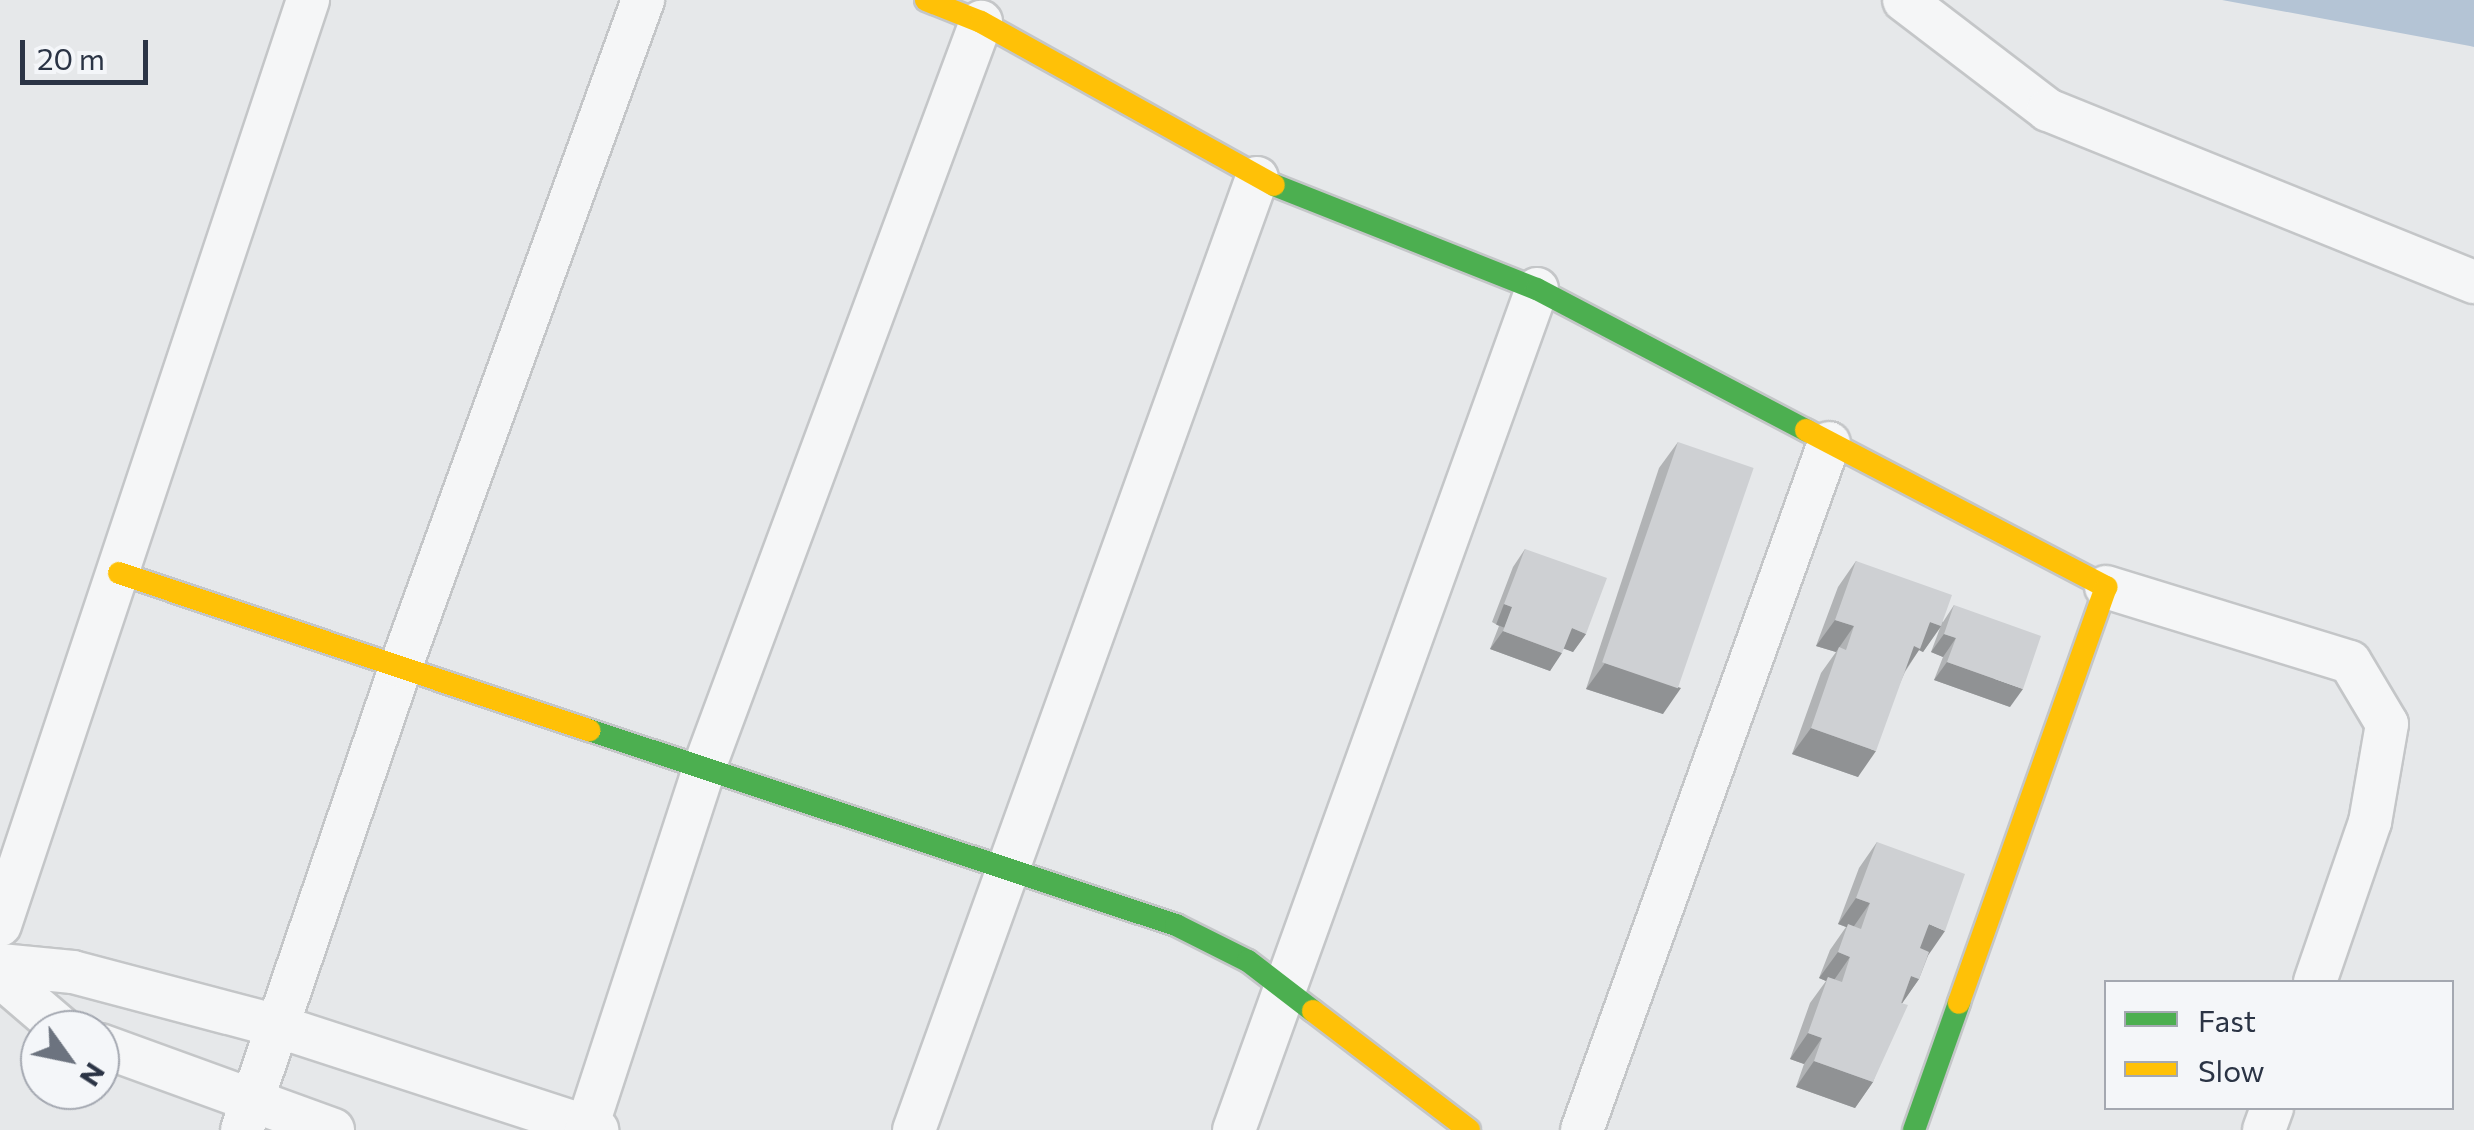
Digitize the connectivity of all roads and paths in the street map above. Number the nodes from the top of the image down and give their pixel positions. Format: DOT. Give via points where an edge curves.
graph roads {
  1 [pos="308,0"];
  2 [pos="643,0"];
  3 [pos="926,0"];
  4 [pos="1904,0"];
  5 [pos="981,22"];
  6 [pos="1257,178"];
  7 [pos="2474,282"];
  8 [pos="1537,289"];
  9 [pos="1830,444"];
  10 [pos="118,573"];
  11 [pos="2106,586"];
  12 [pos="401,666"];
  13 [pos="704,768"];
  14 [pos="1009,868"];
  15 [pos="0,925"];
  16 [pos="0,965"];
  17 [pos="0,976"];
  18 [pos="2316,980"];
  19 [pos="1287,991"];
  20 [pos="40,1010"];
  21 [pos="274,1025"];
  22 [pos="120,1054"];
  23 [pos="246,1116"];
  24 [pos="590,1129"];
  25 [pos="334,1130"];
  26 [pos="914,1130"];
  27 [pos="1234,1130"];
  28 [pos="1469,1130"];
  29 [pos="1582,1130"];
  30 [pos="1914,1130"];
  1 -- 10 [label="street"];
  2 -- 12 [label="street"];
  3 -- 5 [label="street"];
  4 -- 7 [label="street" via="2048,110"];
  5 -- 6 [label="street"];
  5 -- 13 [label="street"];
  6 -- 8 [label="street"];
  6 -- 14 [label="street"];
  8 -- 9 [label="street"];
  8 -- 19 [label="street"];
  9 -- 11 [label="street"];
  9 -- 29 [label="street"];
  10 -- 12 [label="street"];
  10 -- 15 [label="street"];
  11 -- 18 [label="street" via="2350,662 2387,724 2370,822"];
  11 -- 30 [label="street"];
  12 -- 13 [label="street"];
  12 -- 21 [label="street"];
  13 -- 14 [label="street"];
  13 -- 24 [label="street"];
  14 -- 19 [label="street" via="1176,925 1248,961"];
  14 -- 26 [label="street"];
  16 -- 21 [label="street" via="73,972"];
  17 -- 20 [label="street"];
  19 -- 27 [label="street"];
  19 -- 28 [label="street"];
  21 -- 23 [label="street"];
  21 -- 24 [label="street"];
  22 -- 23 [label="street"];
  23 -- 25 [label="street"];
}
